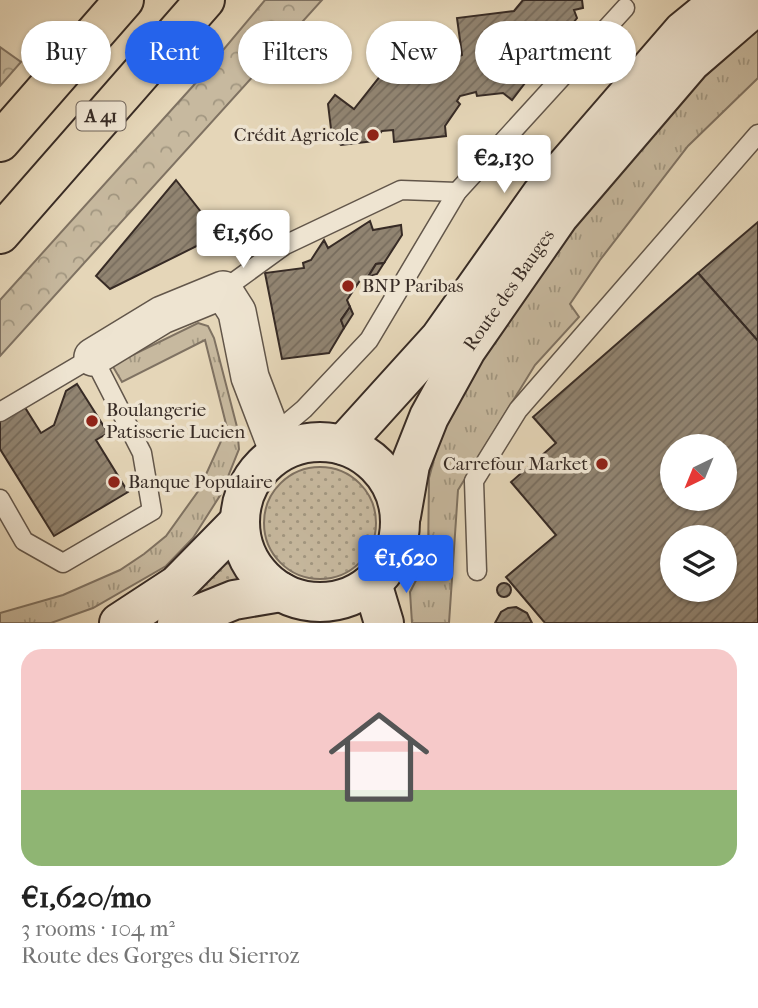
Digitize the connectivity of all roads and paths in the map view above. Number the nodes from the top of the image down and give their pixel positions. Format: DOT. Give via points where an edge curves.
graph roads {
  1 [pos="124,0"];
  2 [pos="205,0"];
  3 [pos="721,0"];
  4 [pos="758,4"];
  5 [pos="625,8"];
  6 [pos="758,134"];
  7 [pos="0,142"];
  8 [pos="457,192"];
  9 [pos="0,234"];
  10 [pos="223,290"];
  11 [pos="93,357"];
  12 [pos="0,412"];
  13 [pos="275,444"];
  14 [pos="343,445"];
  15 [pos="0,499"];
  16 [pos="401,516"];
  17 [pos="240,522"];
  18 [pos="477,572"];
  19 [pos="372,583"];
  20 [pos="281,592"];
  21 [pos="337,612"];
  22 [pos="119,623"];
  23 [pos="177,623"];
  24 [pos="383,623"];
  1 -- 7 [label="highway"];
  2 -- 9 [label="highway, A 41"];
  3 -- 14 [label="main road, Route des Bauges" via="683,31 541,195 440,338"];
  4 -- 16 [label="main road, Route des Bauges" via="691,62 559,216 466,350 429,417 410,465"];
  5 -- 8 [label="lane"];
  6 -- 18 [label="lane" via="518,410 474,481"];
  8 -- 10 [label="lane" via="401,190 285,245"];
  8 -- 13 [label="lane" via="369,340"];
  10 -- 11 [label="street" via="162,315"];
  10 -- 13 [label="street" via="237,312 250,377"];
  11 -- 12 [label="lane"];
  11 -- 15 [label="lane" via="142,453 152,511 63,563 24,541"];
  13 -- 14 [label="main road"];
  13 -- 17 [label="main road" via="245,494"];
  14 -- 16 [label="main road" via="379,468 392,485"];
  16 -- 19 [label="main road" via="389,564"];
  17 -- 20 [label="main road" via="245,549 259,574"];
  17 -- 22 [label="main road" via="177,585"];
  19 -- 21 [label="main road"];
  19 -- 24 [label="main road"];
  20 -- 21 [label="main road"];
  20 -- 23 [label="main road" via="234,600"];
}
